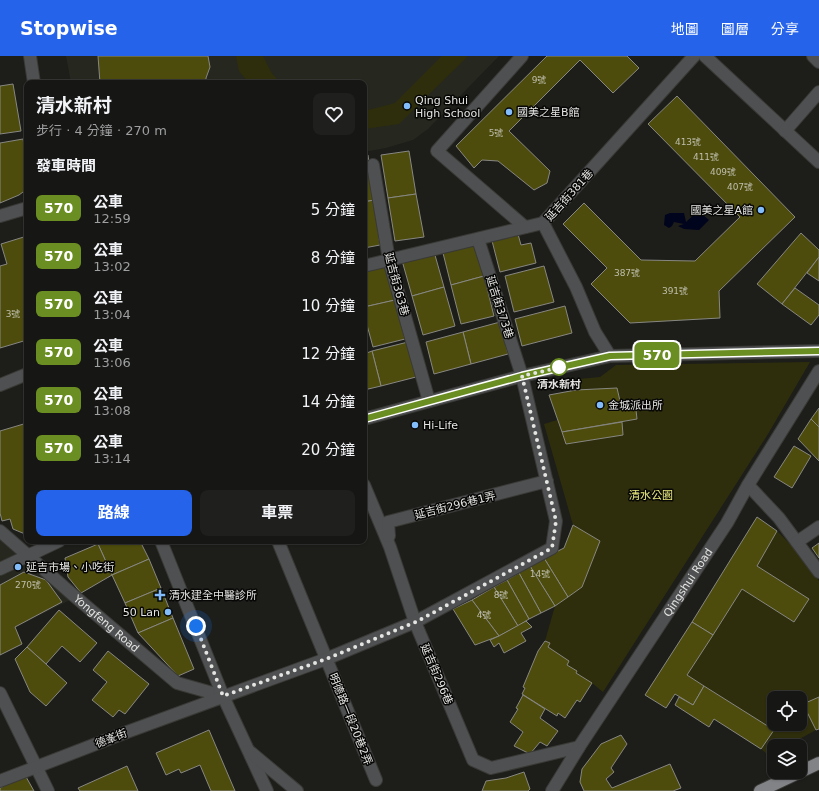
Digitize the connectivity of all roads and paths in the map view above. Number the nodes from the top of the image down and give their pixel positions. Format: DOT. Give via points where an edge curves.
graph roads {
  1 [pos="30,56"];
  2 [pos="522,56"];
  3 [pos="694,56"];
  4 [pos="705,56"];
  5 [pos="813,56"];
  6 [pos="819,62"];
  7 [pos="34,80"];
  8 [pos="819,92"];
  9 [pos="785,131"];
  10 [pos="819,162"];
  11 [pos="373,165"];
  12 [pos="24,209"];
  13 [pos="0,216"];
  14 [pos="543,223"];
  15 [pos="525,228"];
  16 [pos="478,239"];
  17 [pos="389,260"];
  18 [pos="367,265"];
  19 [pos="819,351"];
  20 [pos="610,356"];
  21 [pos="819,371"];
  22 [pos="24,375"];
  23 [pos="522,376"];
  24 [pos="0,385"];
  25 [pos="429,401"];
  26 [pos="367,418"];
  27 [pos="547,481"];
  28 [pos="748,485"];
  29 [pos="367,492"];
  30 [pos="819,527"];
  31 [pos="0,531"];
  32 [pos="797,542"];
  33 [pos="53,544"];
  34 [pos="162,544"];
  35 [pos="279,544"];
  36 [pos="390,547"];
  37 [pos="28,556"];
  38 [pos="0,569"];
  39 [pos="819,572"];
  40 [pos="416,622"];
  41 [pos="326,659"];
  42 [pos="0,693"];
  43 [pos="223,696"];
  44 [pos="580,747"];
  45 [pos="246,748"];
  46 [pos="819,763"];
  47 [pos="36,767"];
  48 [pos="807,769"];
  49 [pos="785,779"];
  50 [pos="376,780"];
  51 [pos="0,781"];
  52 [pos="48,791"];
  53 [pos="267,791"];
  54 [pos="298,791"];
  55 [pos="552,791"];
  56 [pos="760,791"];
  1 -- 7 [label="street"];
  2 -- 15 [label="street" via="437,151"];
  3 -- 14 [label="street, 延吉街381巷"];
  4 -- 9 [label="street"];
  5 -- 6 [label="street"];
  8 -- 9 [label="street"];
  9 -- 10 [label="street"];
  11 -- 17 [label="street, 延吉街363巷"];
  12 -- 13 [label="street"];
  14 -- 15 [label="street"];
  14 -- 20 [label="street, 延吉街381巷" via="576,287 595,332"];
  15 -- 16 [label="street"];
  16 -- 17 [label="street"];
  16 -- 23 [label="street, 延吉街373巷"];
  17 -- 18 [label="street"];
  17 -- 25 [label="street, 延吉街363巷"];
  19 -- 20 [label="street"];
  20 -- 23 [label="street"];
  21 -- 28 [label="street, Qingshui Road"];
  22 -- 24 [label="street"];
  23 -- 25 [label="street"];
  23 -- 27 [label="street, 延吉街373巷"];
  25 -- 26 [label="street"];
  27 -- 36 [label="street, 延吉街296巷1弄" via="388,522"];
  27 -- 40 [label="street, 延吉街373巷" via="556,521 552,548"];
  28 -- 32 [label="street" via="780,518"];
  28 -- 44 [label="street, Qingshui Road" via="727,523"];
  29 -- 36 [label="street, 延吉街296巷"];
  30 -- 32 [label="street"];
  31 -- 37 [label="street, Yongfeng Road"];
  32 -- 39 [label="street"];
  33 -- 37 [label="street"];
  34 -- 43 [label="street"];
  35 -- 41 [label="street, 明德路一段20巷2弄"];
  36 -- 40 [label="street, 延吉街296巷"];
  37 -- 38 [label="street"];
  37 -- 43 [label="street, Yongfeng Road" via="178,683"];
  40 -- 41 [label="street, 德峯街"];
  40 -- 44 [label="street, 延吉街296巷" via="473,760 491,768"];
  41 -- 43 [label="street, 德峯街"];
  41 -- 50 [label="street, 明德路一段20巷2弄"];
  42 -- 47 [label="street"];
  43 -- 45 [label="street"];
  43 -- 47 [label="street, 德峯街"];
  44 -- 55 [label="street, Qingshui Road"];
  45 -- 53 [label="street"];
  45 -- 54 [label="street"];
  46 -- 48 [label="main road"];
  47 -- 51 [label="street, 德峯街"];
  47 -- 52 [label="street"];
  49 -- 56 [label="main road"];
}
